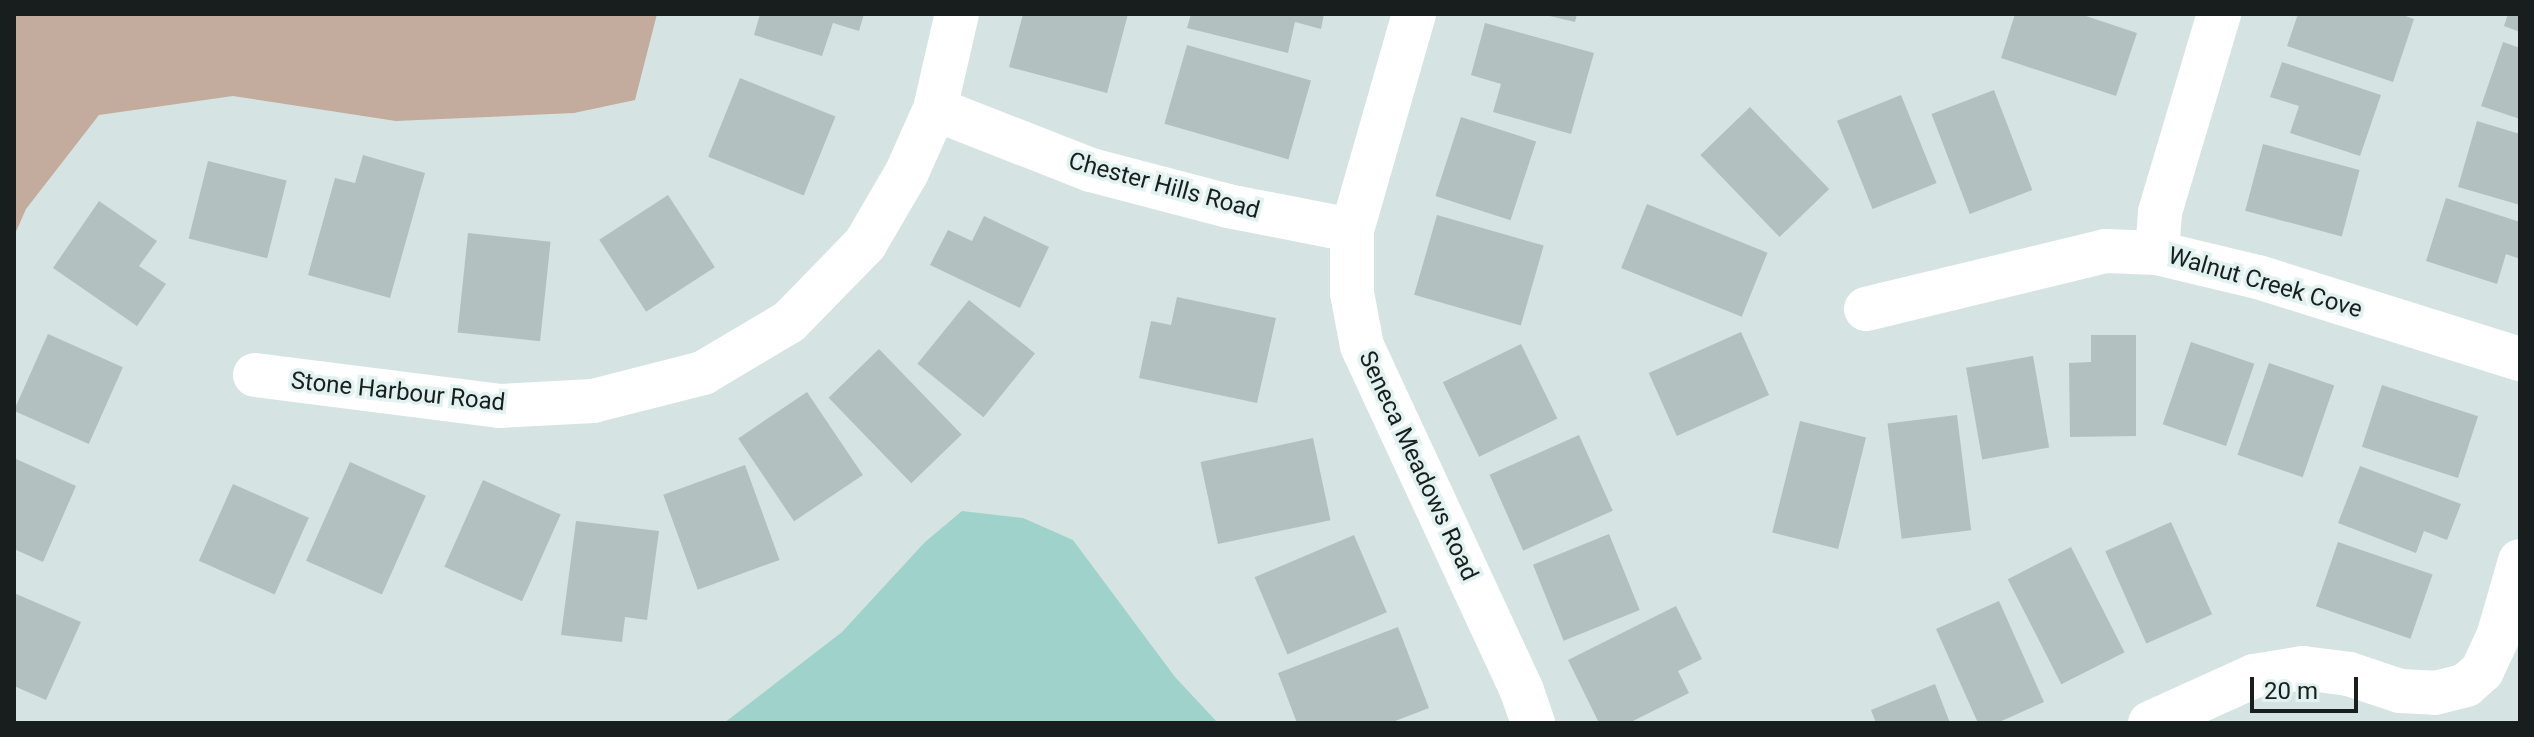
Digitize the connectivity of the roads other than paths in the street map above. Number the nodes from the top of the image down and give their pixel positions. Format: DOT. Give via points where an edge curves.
graph roads {
  1 [pos="957,14"];
  2 [pos="1414,14"];
  3 [pos="2219,14"];
  4 [pos="935,109"];
  5 [pos="1352,230"];
  6 [pos="2157,253"];
  7 [pos="1866,309"];
  8 [pos="2520,359"];
  9 [pos="255,375"];
  10 [pos="2520,561"];
  11 [pos="1533,723"];
  12 [pos="2150,723"];
  1 -- 4 [label="street, Stone Harbour Road"];
  2 -- 5 [label="street, Seneca Meadows Road"];
  3 -- 6 [label="street" via="2160,212"];
  4 -- 5 [label="street, Chester Hills Road" via="1091,170 1228,206"];
  4 -- 9 [label="street, Stone Harbour Road" via="907,172 865,244 789,322 703,373 593,401 499,406"];
  5 -- 11 [label="street, Seneca Meadows Road" via="1352,293 1362,346"];
  6 -- 7 [label="street, Walnut Creek Cove" via="2106,251"];
  6 -- 8 [label="street, Walnut Creek Cove" via="2258,277"];
  10 -- 12 [label="street" via="2498,637 2482,671 2466,685 2435,693 2400,691 2349,674 2303,668 2254,676"];
}
